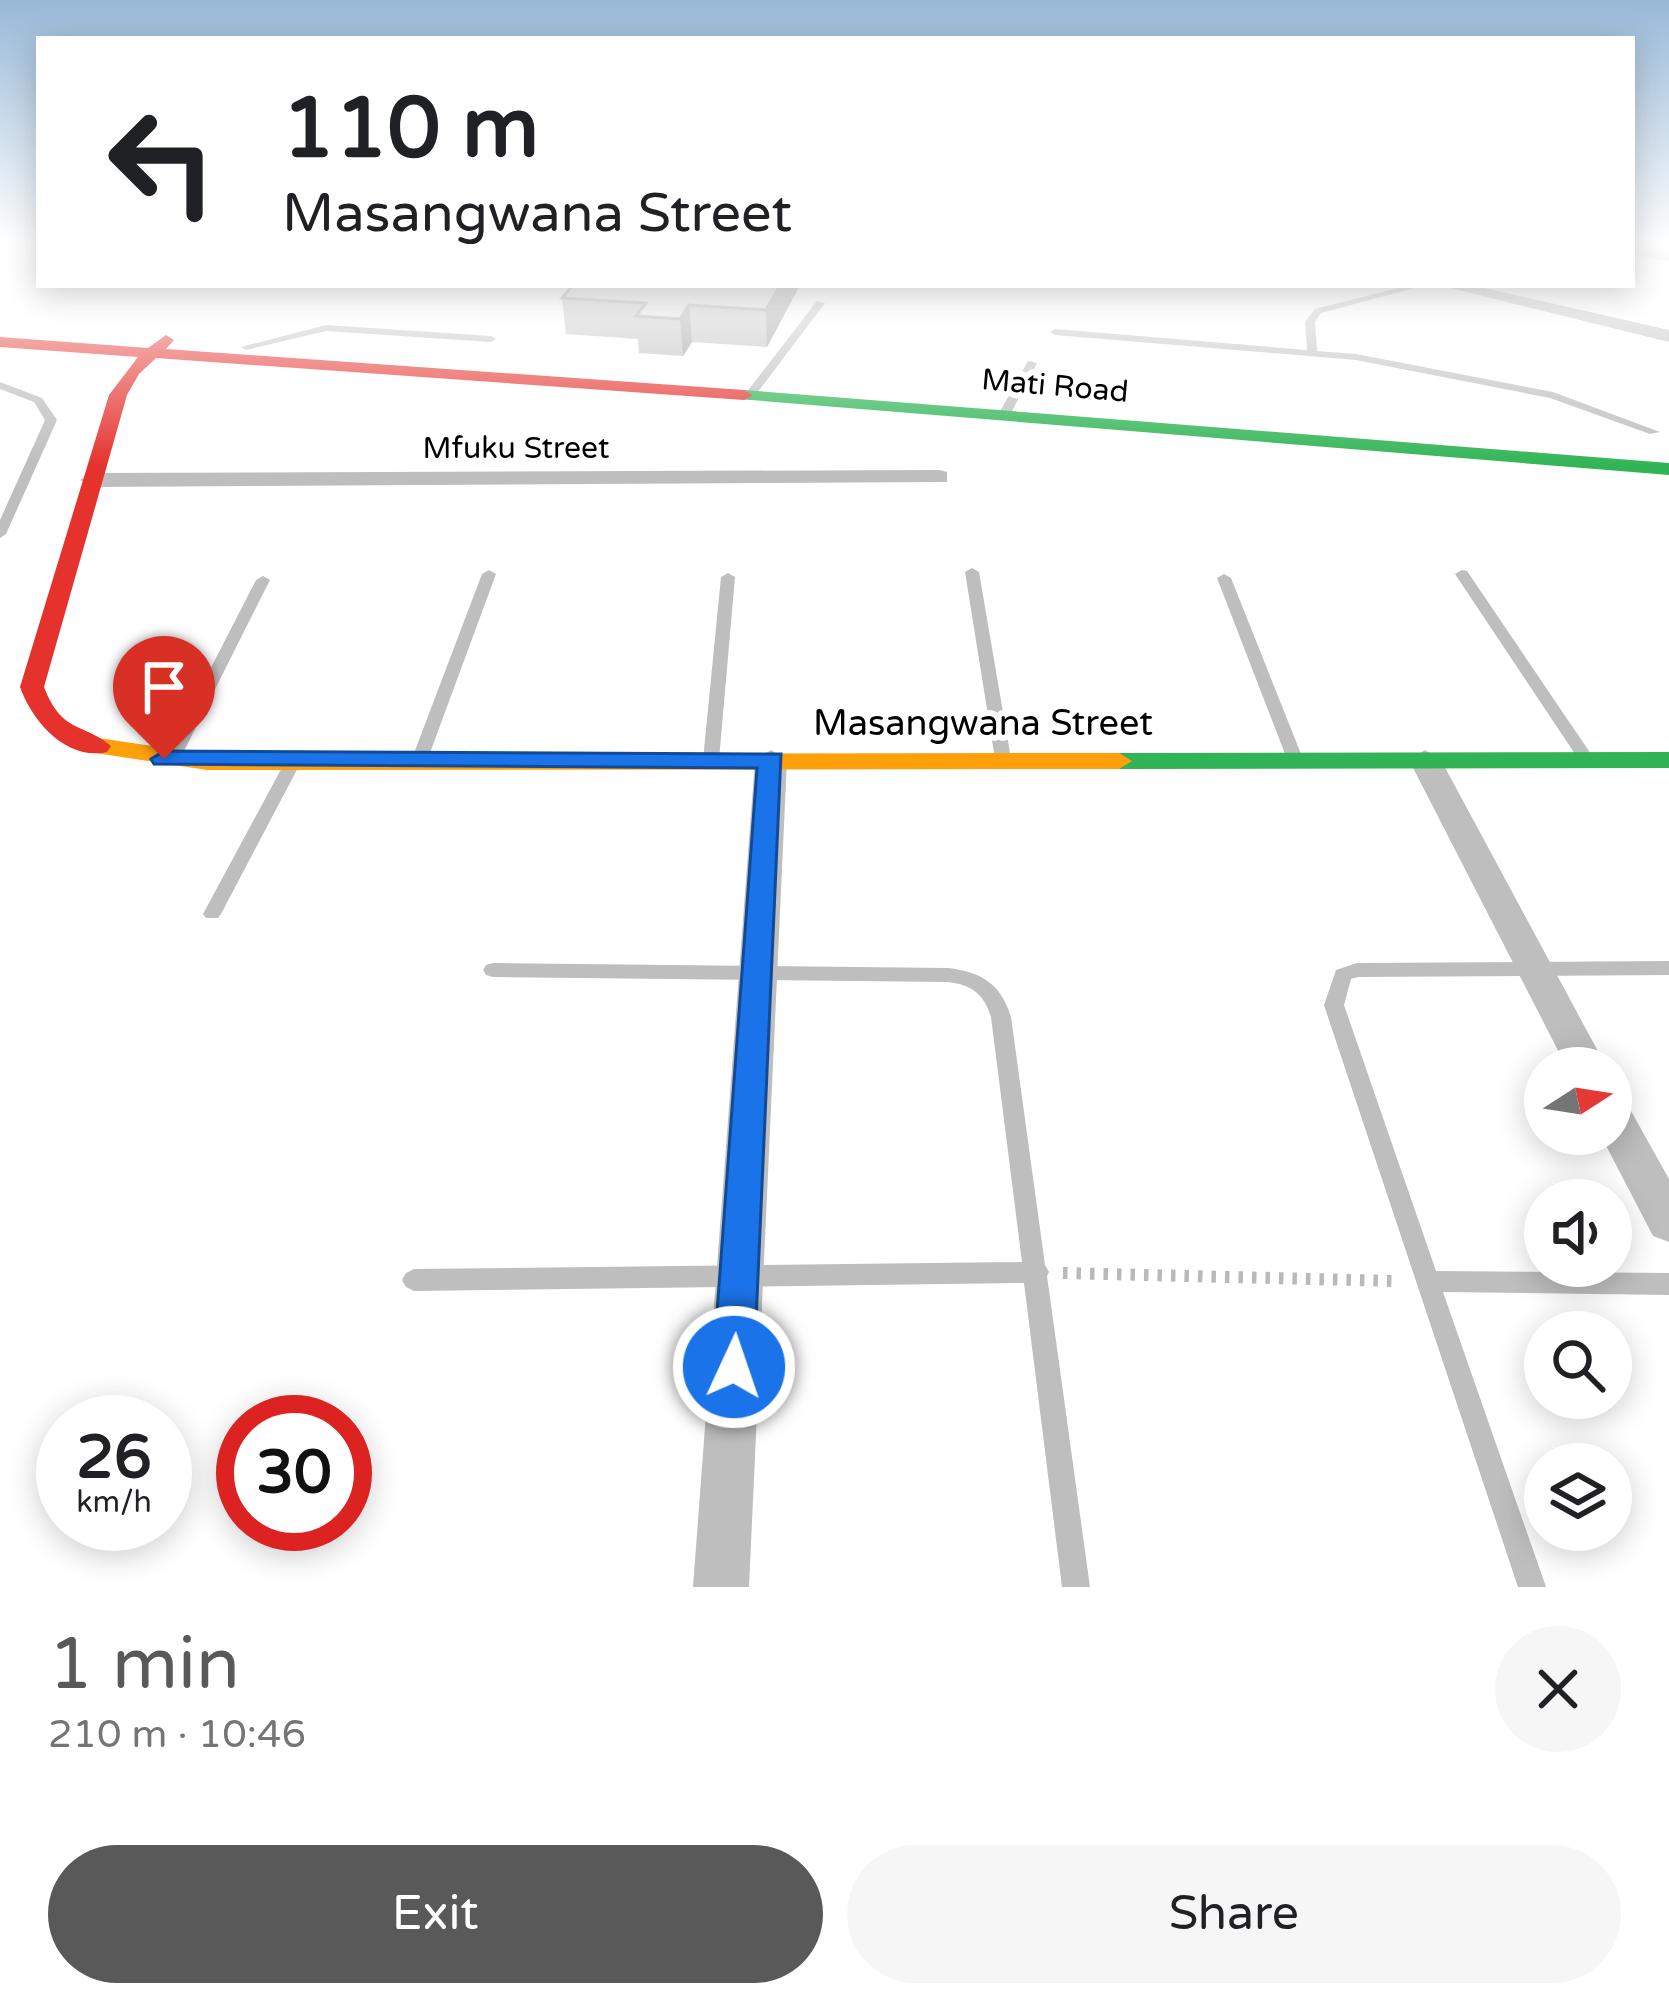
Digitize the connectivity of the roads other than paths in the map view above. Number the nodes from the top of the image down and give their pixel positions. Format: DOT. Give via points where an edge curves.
graph roads {
  1 [pos="809,318"];
  2 [pos="1313,318"];
  3 [pos="1591,318"];
  4 [pos="0,323"];
  5 [pos="1055,332"];
  6 [pos="1669,336"];
  7 [pos="490,338"];
  8 [pos="0,342"];
  9 [pos="157,347"];
  10 [pos="269,348"];
  11 [pos="1312,351"];
  12 [pos="1032,364"];
  13 [pos="0,385"];
  14 [pos="750,395"];
  15 [pos="1004,416"];
  16 [pos="1654,432"];
  17 [pos="1669,469"];
  18 [pos="939,477"];
  19 [pos="92,480"];
  20 [pos="0,534"];
  21 [pos="972,572"];
  22 [pos="489,574"];
  23 [pos="1462,574"];
  24 [pos="728,577"];
  25 [pos="1224,578"];
  26 [pos="262,580"];
  27 [pos="172,759"];
  28 [pos="1003,759"];
  29 [pos="1294,759"];
  30 [pos="711,760"];
  31 [pos="771,760"];
  32 [pos="1424,760"];
  33 [pos="1586,760"];
  34 [pos="1669,760"];
  35 [pos="418,761"];
  36 [pos="293,762"];
  37 [pos="212,914"];
  38 [pos="1669,968"];
  39 [pos="493,970"];
  40 [pos="758,970"];
  41 [pos="1534,970"];
  42 [pos="1575,1047"];
  43 [pos="1632,1153"];
  44 [pos="1669,1222"];
  45 [pos="1037,1273"];
  46 [pos="739,1279"];
  47 [pos="414,1280"];
  48 [pos="1428,1282"];
  49 [pos="1669,1283"];
  50 [pos="721,1587"];
  51 [pos="1076,1587"];
  52 [pos="1532,1587"];
  1 -- 14 [label="lane"];
  2 -- 11 [label="lane"];
  3 -- 6 [label="street"];
  4 -- 9 [label="street, Mati Road"];
  5 -- 11 [label="lane"];
  7 -- 10 [label="lane" via="333,328"];
  8 -- 9 [label="street, Mati Road"];
  9 -- 10 [label="street, Mati Road"];
  9 -- 19 [label="street" via="123,382"];
  10 -- 14 [label="street, Mati Road"];
  11 -- 16 [label="lane" via="1553,395"];
  12 -- 15 [label="lane"];
  13 -- 20 [label="lane" via="45,404 50,419"];
  14 -- 15 [label="street, Mati Road"];
  15 -- 17 [label="street, Mati Road"];
  18 -- 19 [label="street, Mfuku Street"];
  19 -- 27 [label="street, Masangwana Street" via="32,687 40,714 83,744"];
  21 -- 28 [label="lane"];
  22 -- 35 [label="lane"];
  23 -- 33 [label="lane"];
  24 -- 30 [label="lane"];
  25 -- 29 [label="lane"];
  26 -- 27 [label="lane"];
  27 -- 36 [label="street, Masangwana Street"];
  28 -- 29 [label="street, Masangwana Street"];
  28 -- 31 [label="street, Masangwana Street"];
  29 -- 32 [label="street, Masangwana Street"];
  30 -- 31 [label="street, Masangwana Street"];
  30 -- 35 [label="street, Masangwana Street"];
  31 -- 40 [label="street"];
  32 -- 33 [label="street, Masangwana Street"];
  32 -- 41 [label="street"];
  33 -- 34 [label="street, Masangwana Street"];
  35 -- 36 [label="street, Masangwana Street"];
  36 -- 37 [label="lane"];
  38 -- 41 [label="lane"];
  39 -- 40 [label="lane"];
  40 -- 45 [label="lane" via="948,974 984,984 997,998"];
  40 -- 46 [label="street"];
  41 -- 42 [label="street"];
  41 -- 48 [label="lane" via="1357,970 1337,987 1334,1005"];
  43 -- 44 [label="street"];
  45 -- 46 [label="lane"];
  45 -- 51 [label="lane"];
  46 -- 47 [label="lane"];
  46 -- 50 [label="street"];
  48 -- 49 [label="lane"];
  48 -- 52 [label="lane"];
}
